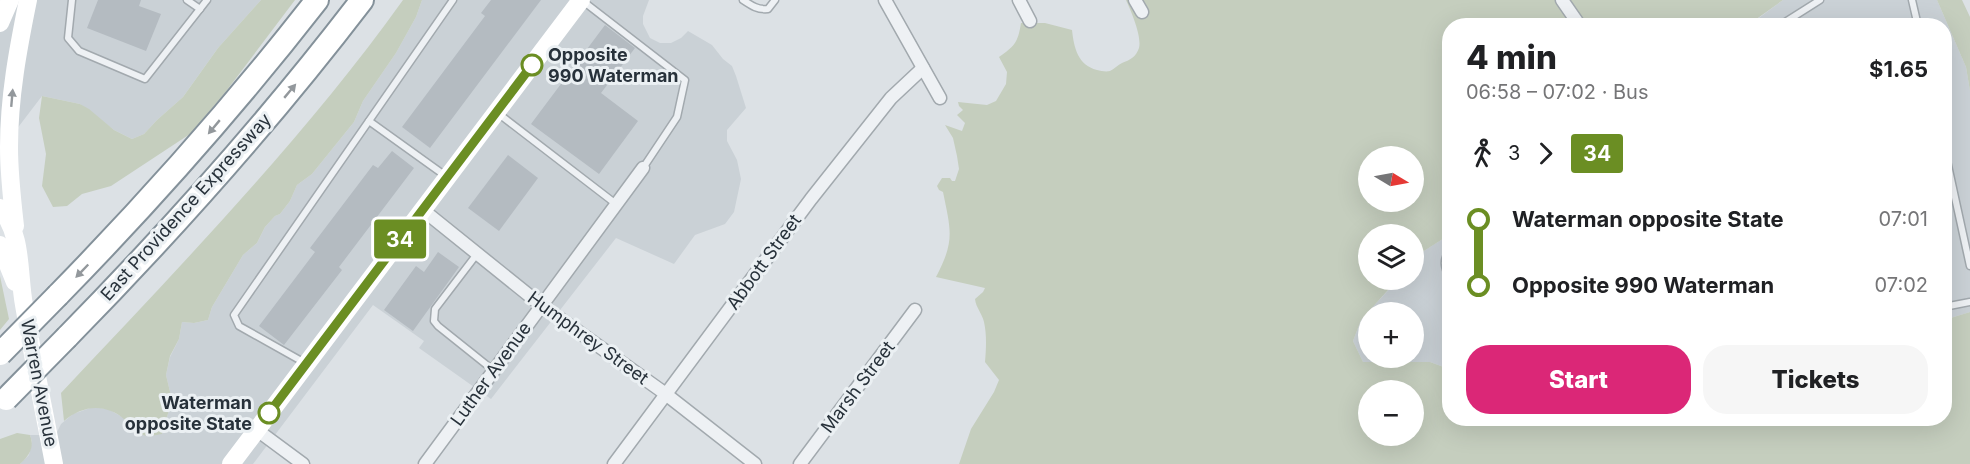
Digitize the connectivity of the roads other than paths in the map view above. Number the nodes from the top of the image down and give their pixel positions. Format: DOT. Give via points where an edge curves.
graph roads {
  1 [pos="10,0"];
  2 [pos="27,0"];
  3 [pos="72,0"];
  4 [pos="187,0"];
  5 [pos="207,0"];
  6 [pos="317,0"];
  7 [pos="362,0"];
  8 [pos="453,0"];
  9 [pos="581,0"];
  10 [pos="743,0"];
  11 [pos="775,0"];
  12 [pos="885,0"];
  13 [pos="1019,0"];
  14 [pos="1135,0"];
  15 [pos="1562,0"];
  16 [pos="1820,0"];
  17 [pos="1912,0"];
  18 [pos="200,9"];
  19 [pos="1142,12"];
  20 [pos="1574,18"];
  21 [pos="1792,18"];
  22 [pos="1916,18"];
  23 [pos="1030,21"];
  24 [pos="0,23"];
  25 [pos="923,68"];
  26 [pos="0,81"];
  27 [pos="940,98"];
  28 [pos="496,112"];
  29 [pos="369,121"];
  30 [pos="644,168"];
  31 [pos="447,177"];
  32 [pos="1952,184"];
  33 [pos="616,204"];
  34 [pos="0,208"];
  35 [pos="423,210"];
  36 [pos="8,242"];
  37 [pos="477,254"];
  38 [pos="1970,266"];
  39 [pos="1970,302"];
  40 [pos="541,305"];
  41 [pos="1952,305"];
  42 [pos="915,310"];
  43 [pos="0,354"];
  44 [pos="306,364"];
  45 [pos="494,370"];
  46 [pos="667,395"];
  47 [pos="3,402"];
  48 [pos="257,430"];
  49 [pos="53,464"];
  50 [pos="231,464"];
  51 [pos="303,464"];
  52 [pos="425,464"];
  53 [pos="614,464"];
  54 [pos="755,464"];
  55 [pos="800,464"];
  1 -- 24 [label="main road"];
  2 -- 26 [label="main road"];
  36 -- 2 [label="main road, one-way" via="9,126"];
  3 -- 18 [label="lane" via="68,38 79,51 145,79"];
  4 -- 18 [label="lane"];
  5 -- 18 [label="lane"];
  6 -- 43 [label="highway, East Providence Expressway, one-way, bridge" via="201,142"];
  47 -- 7 [label="highway, East Providence Expressway, one-way, bridge" via="225,168"];
  8 -- 29 [label="lane"];
  9 -- 28 [label="main road"];
  9 -- 30 [label="lane" via="685,80 677,117"];
  10 -- 11 [label="lane" via="761,10 768,9"];
  12 -- 25 [label="street"];
  13 -- 23 [label="street"];
  14 -- 19 [label="street"];
  15 -- 20 [label="street"];
  16 -- 21 [label="lane"];
  17 -- 22 [label="lane"];
  25 -- 27 [label="street"];
  25 -- 46 [label="street, Abbott Street" via="891,98 811,199"];
  28 -- 31 [label="main road"];
  28 -- 33 [label="lane"];
  29 -- 31 [label="lane"];
  29 -- 44 [label="lane" via="234,315 239,326"];
  30 -- 33 [label="street, Luther Avenue"];
  31 -- 35 [label="main road"];
  32 -- 38 [label="lane"];
  33 -- 40 [label="street, Luther Avenue"];
  34 -- 36 [label="main road, Warren Avenue" via="11,225"];
  35 -- 37 [label="street, Humphrey Street"];
  35 -- 44 [label="main road"];
  36 -- 49 [label="main road, Warren Avenue"];
  37 -- 40 [label="street, Humphrey Street"];
  37 -- 45 [label="lane" via="435,309 434,321"];
  39 -- 41 [label="lane"];
  40 -- 45 [label="street, Luther Avenue"];
  40 -- 46 [label="street, Humphrey Street"];
  42 -- 55 [label="street, Marsh Street"];
  44 -- 48 [label="main road"];
  45 -- 52 [label="street, Luther Avenue"];
  46 -- 53 [label="street, Abbott Street"];
  46 -- 54 [label="street, Humphrey Street"];
  48 -- 50 [label="main road"];
  48 -- 51 [label="street"];
}
